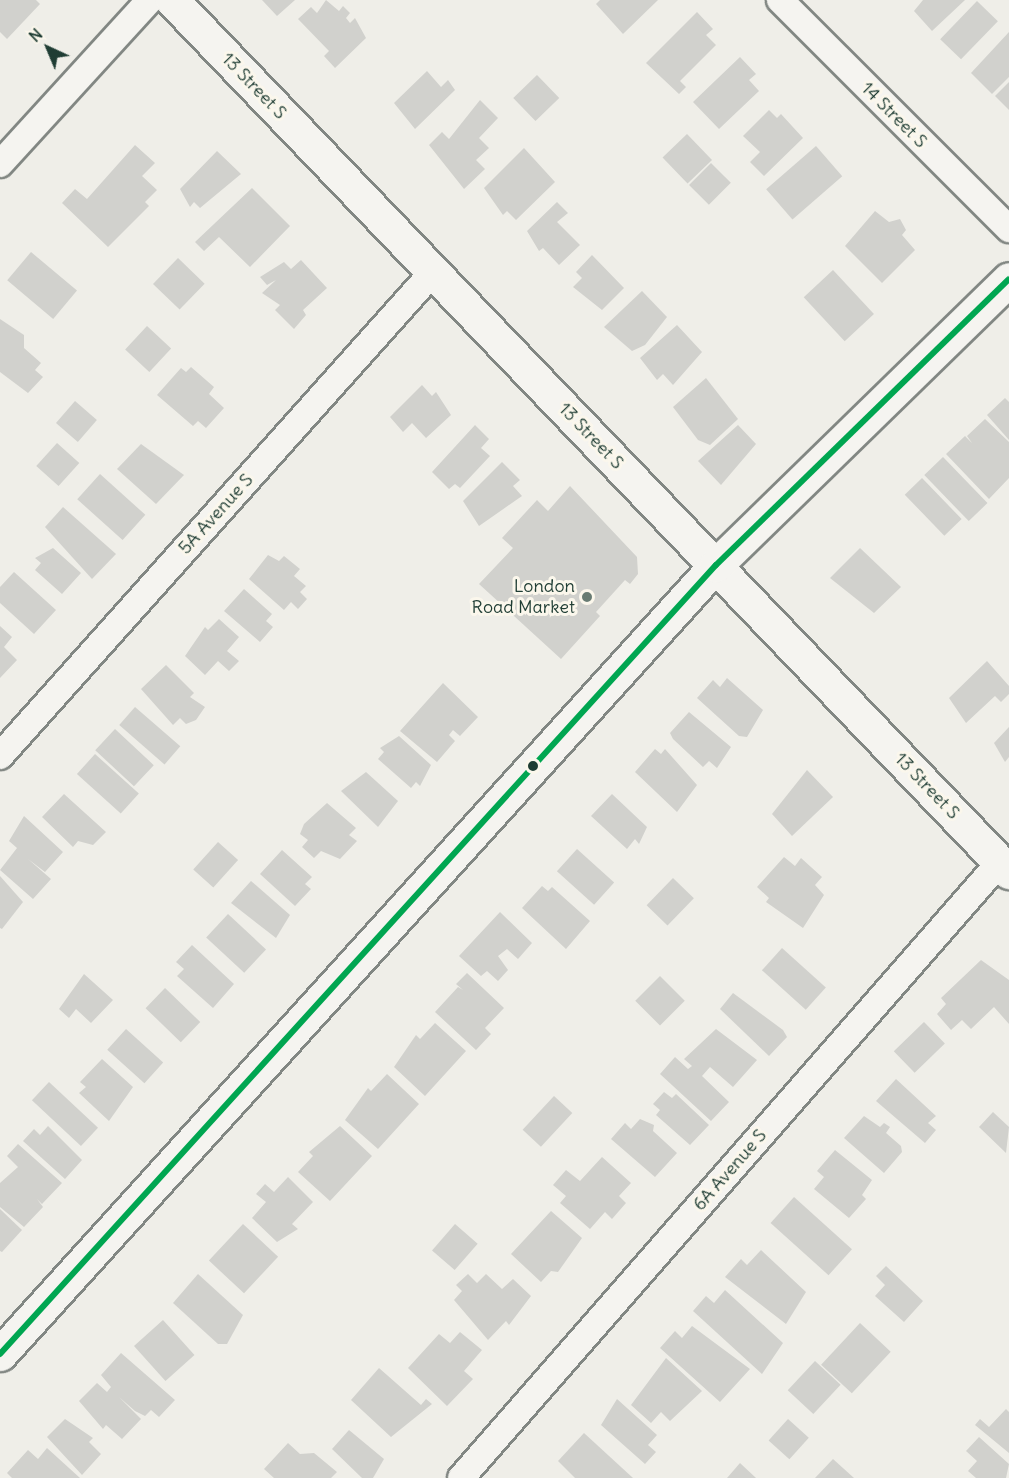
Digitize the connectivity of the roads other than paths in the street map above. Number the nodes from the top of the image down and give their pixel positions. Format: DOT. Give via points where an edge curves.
graph roads {
  1 [pos="150,0"];
  2 [pos="172,0"];
  3 [pos="780,0"];
  4 [pos="0,164"];
  5 [pos="1009,229"];
  6 [pos="433,272"];
  7 [pos="1009,279"];
  8 [pos="716,565"];
  9 [pos="0,756"];
  10 [pos="1004,867"];
  11 [pos="0,1354"];
  12 [pos="461,1478"];
  1 -- 4 [label="street"];
  2 -- 6 [label="main road, 13 Street S"];
  3 -- 5 [label="street, 14 Street S"];
  6 -- 8 [label="main road, 13 Street S"];
  6 -- 9 [label="street, 5A Avenue S"];
  7 -- 8 [label="main road"];
  8 -- 10 [label="main road, 13 Street S"];
  8 -- 11 [label="main road"];
  10 -- 12 [label="street, 6A Avenue S"];
}
